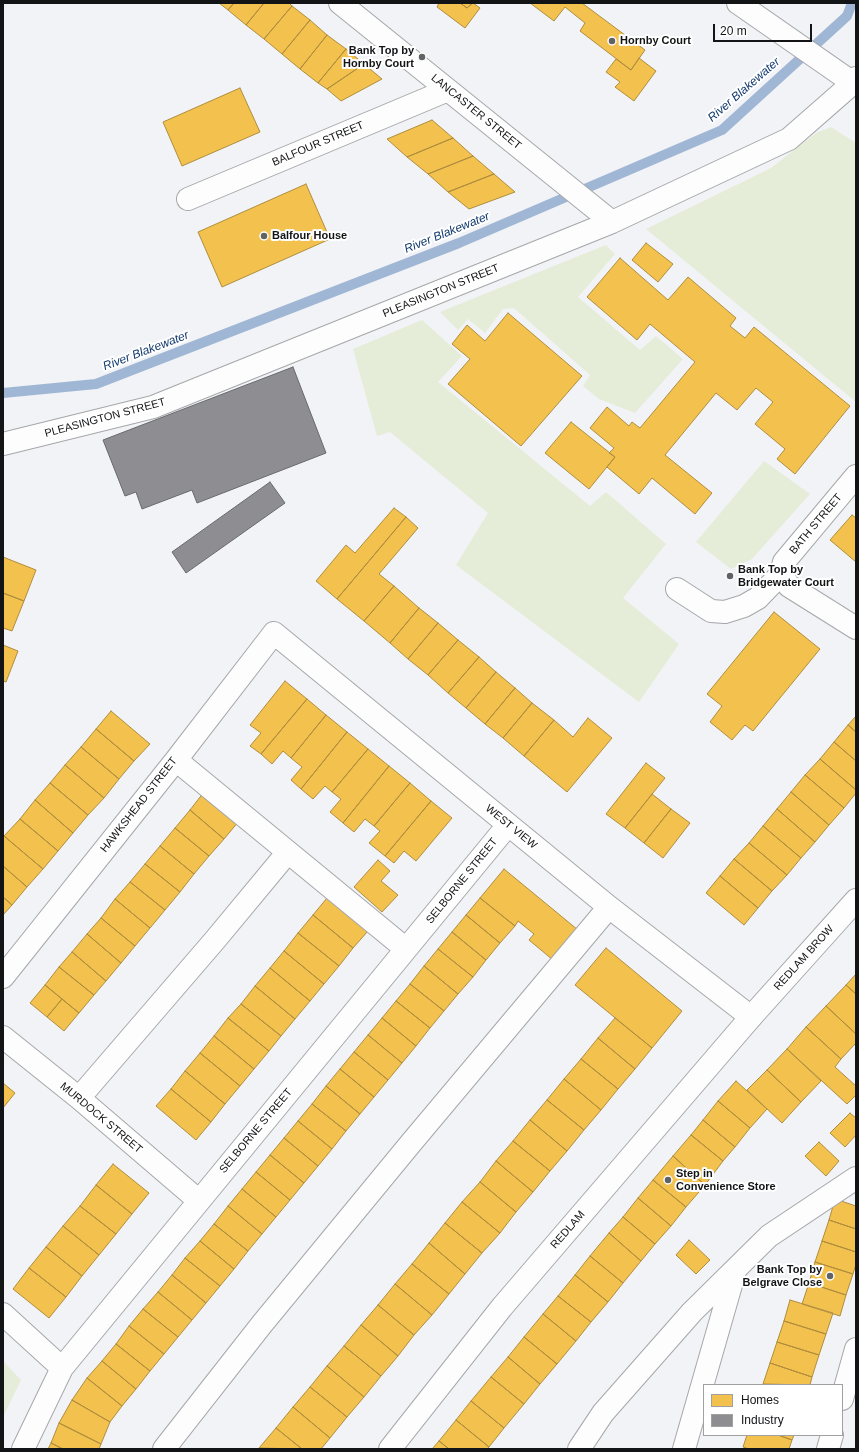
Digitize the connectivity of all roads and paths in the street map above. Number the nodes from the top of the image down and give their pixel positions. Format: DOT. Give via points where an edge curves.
graph roads {
  1 [pos="340,3"];
  2 [pos="738,3"];
  3 [pos="855,82"];
  4 [pos="448,90"];
  5 [pos="188,199"];
  6 [pos="612,222"];
  7 [pos="3,444"];
  8 [pos="856,476"];
  9 [pos="781,574"];
  10 [pos="677,589"];
  11 [pos="856,628"];
  12 [pos="274,633"];
  13 [pos="176,760"];
  14 [pos="508,825"];
  15 [pos="288,852"];
  16 [pos="856,900"];
  17 [pos="609,907"];
  18 [pos="406,949"];
  19 [pos="3,977"];
  20 [pos="751,1017"];
  21 [pos="3,1036"];
  22 [pos="79,1098"];
  23 [pos="856,1178"];
  24 [pos="198,1200"];
  25 [pos="735,1270"];
  26 [pos="3,1314"];
  27 [pos="854,1362"];
  28 [pos="62,1368"];
  29 [pos="843,1396"];
  30 [pos="832,1436"];
  31 [pos="23,1449"];
  32 [pos="164,1449"];
  33 [pos="390,1449"];
  34 [pos="579,1449"];
  35 [pos="684,1449"];
  36 [pos="828,1449"];
  1 -- 4 [label="street, LANCASTER STREET"];
  2 -- 3 [label="street"];
  3 -- 6 [label="street, PLEASINGTON STREET" via="789,139"];
  4 -- 5 [label="street, BALFOUR STREET"];
  4 -- 6 [label="street, LANCASTER STREET"];
  6 -- 7 [label="street, PLEASINGTON STREET" via="153,407"];
  8 -- 9 [label="street, BATH STREET" via="784,562"];
  9 -- 10 [label="street, BATH STREET" via="758,598 725,612 711,611"];
  9 -- 11 [label="street" via="789,586"];
  12 -- 13 [label="street, HAWKSHEAD STREET"];
  12 -- 14 [label="street, WEST VIEW"];
  13 -- 15 [label="street"];
  13 -- 19 [label="street, HAWKSHEAD STREET"];
  14 -- 17 [label="street, WEST VIEW"];
  14 -- 18 [label="street, SELBORNE STREET"];
  15 -- 18 [label="street"];
  15 -- 22 [label="street"];
  16 -- 20 [label="street, REDLAM BROW"];
  17 -- 20 [label="street, WEST VIEW"];
  17 -- 32 [label="street" via="262,1324"];
  18 -- 24 [label="street, SELBORNE STREET"];
  20 -- 33 [label="street, REDLAM" via="502,1307"];
  21 -- 22 [label="street, MURDOCK STREET"];
  22 -- 24 [label="street, MURDOCK STREET"];
  23 -- 25 [label="street" via="769,1236"];
  24 -- 28 [label="street, SELBORNE STREET"];
  25 -- 34 [label="street" via="692,1312 608,1407"];
  25 -- 35 [label="street"];
  26 -- 28 [label="street"];
  27 -- 29 [label="street"];
  28 -- 31 [label="street, SELBORNE STREET"];
  30 -- 36 [label="street"];
}
